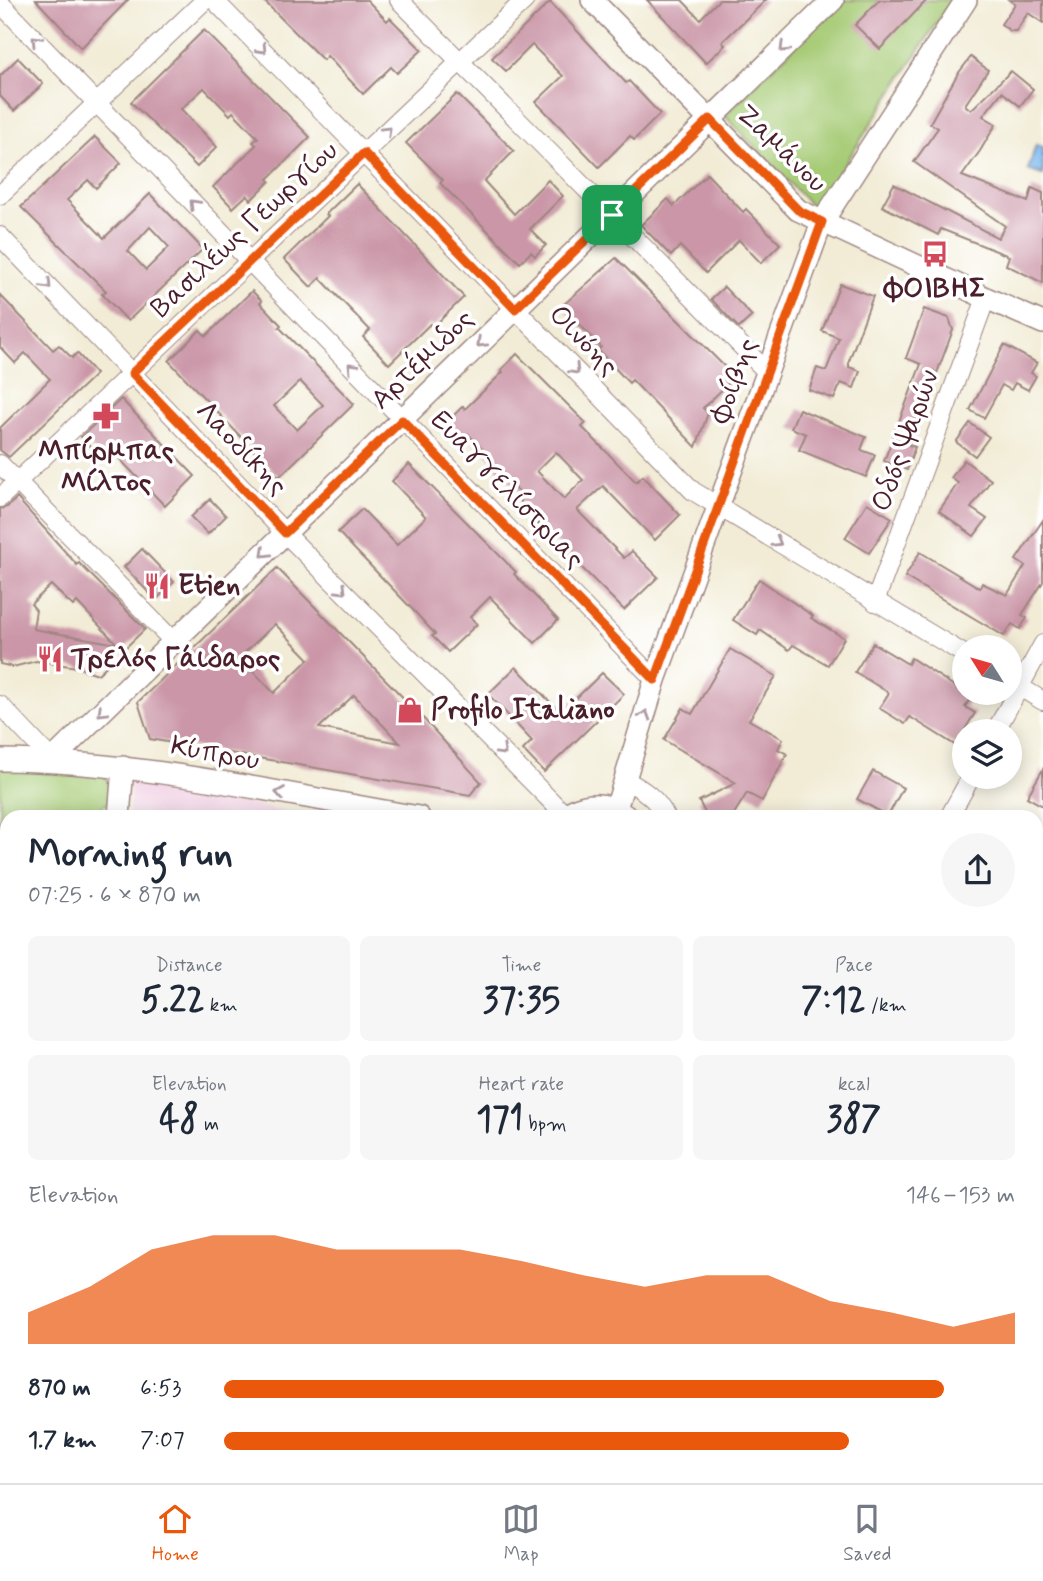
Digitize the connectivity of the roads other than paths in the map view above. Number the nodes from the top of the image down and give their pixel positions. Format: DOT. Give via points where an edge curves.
graph roads {
  1 [pos="205,0"];
  2 [pos="214,0"];
  3 [pos="399,0"];
  4 [pos="525,0"];
  5 [pos="592,0"];
  6 [pos="833,0"];
  7 [pos="966,0"];
  8 [pos="0,3"];
  9 [pos="460,62"];
  10 [pos="97,103"];
  11 [pos="710,119"];
  12 [pos="364,153"];
  13 [pos="0,195"];
  14 [pos="612,215"];
  15 [pos="822,222"];
  16 [pos="0,236"];
  17 [pos="250,262"];
  18 [pos="986,298"];
  19 [pos="515,309"];
  20 [pos="1043,323"];
  21 [pos="132,373"];
  22 [pos="768,373"];
  23 [pos="402,420"];
  24 [pos="0,464"];
  25 [pos="18,481"];
  26 [pos="0,498"];
  27 [pos="718,507"];
  28 [pos="285,533"];
  29 [pos="875,602"];
  30 [pos="174,642"];
  31 [pos="1043,644"];
  32 [pos="952,647"];
  33 [pos="1022,674"];
  34 [pos="655,680"];
  35 [pos="1022,688"];
  36 [pos="1043,701"];
  37 [pos="0,705"];
  38 [pos="0,760"];
  39 [pos="52,760"];
  40 [pos="123,767"];
  41 [pos="625,780"];
  42 [pos="964,789"];
  43 [pos="120,810"];
  44 [pos="378,810"];
  45 [pos="558,810"];
  46 [pos="574,810"];
  47 [pos="615,810"];
  48 [pos="622,810"];
  49 [pos="661,810"];
  50 [pos="953,810"];
  1 -- 10 [label="street"];
  2 -- 12 [label="street, Οινόης, one-way"];
  3 -- 9 [label="street"];
  4 -- 9 [label="street, Βασιλέως Γεωργίου"];
  5 -- 11 [label="street, Ζαμάνου"];
  6 -- 11 [label="street, Αρτέμιδος, one-way"];
  7 -- 15 [label="street, Φοίβης"];
  10 -- 8 [label="street, Ευαγγελίστριας, one-way"];
  12 -- 9 [label="street, Βασιλέως Γεωργίου, one-way"];
  9 -- 14 [label="street"];
  10 -- 13 [label="street"];
  17 -- 10 [label="street, Ευαγγελίστριας, one-way"];
  11 -- 14 [label="street, Αρτέμιδος"];
  11 -- 15 [label="street, Ζαμάνου" via="798,210"];
  12 -- 17 [label="street, Βασιλέως Γεωργίου"];
  12 -- 19 [label="street, Οινόης"];
  14 -- 19 [label="street, Αρτέμιδος"];
  14 -- 22 [label="street"];
  15 -- 18 [label="street, Ζαμάνου"];
  15 -- 22 [label="street, Φοίβης"];
  16 -- 21 [label="street, Λαοδίκης, one-way"];
  17 -- 21 [label="street, Βασιλέως Γεωργίου"];
  23 -- 17 [label="street, Ευαγγελίστριας, one-way"];
  18 -- 20 [label="street, Ζαμάνου"];
  18 -- 29 [label="street, Οδóς Ψαρών"];
  19 -- 23 [label="street, Αρτέμιδος, one-way"];
  19 -- 27 [label="street, Οινόης, one-way" via="692,491"];
  21 -- 25 [label="street, Βασιλέως Γεωργίου"];
  21 -- 28 [label="street, Λαοδίκης"];
  22 -- 27 [label="street, Φοίβης"];
  23 -- 28 [label="street, Αρτέμιδος"];
  23 -- 34 [label="street, Ευαγγελίστριας"];
  24 -- 25 [label="street"];
  25 -- 26 [label="street, Βασιλέως Γεωργίου"];
  25 -- 30 [label="street"];
  27 -- 29 [label="street, Οινόης, one-way"];
  27 -- 34 [label="street, Φοίβης"];
  28 -- 30 [label="street, Αρτέμιδος, one-way"];
  28 -- 45 [label="street, Λαοδίκης, one-way"];
  29 -- 32 [label="street, Οινόης"];
  30 -- 39 [label="street, Αρτέμιδος, one-way"];
  31 -- 33 [label="street"];
  41 -- 34 [label="street, Φοίβης, one-way"];
  35 -- 36 [label="street"];
  37 -- 39 [label="street"];
  38 -- 39 [label="street, Κύπρου"];
  39 -- 40 [label="street, Κύπρου"];
  40 -- 43 [label="street"];
  44 -- 40 [label="street, Κύπρου, one-way"];
  41 -- 48 [label="street, Φοίβης"];
  41 -- 49 [label="street"];
  42 -- 50 [label="street"];
  46 -- 47 [label="street" via="590,804"];
}
